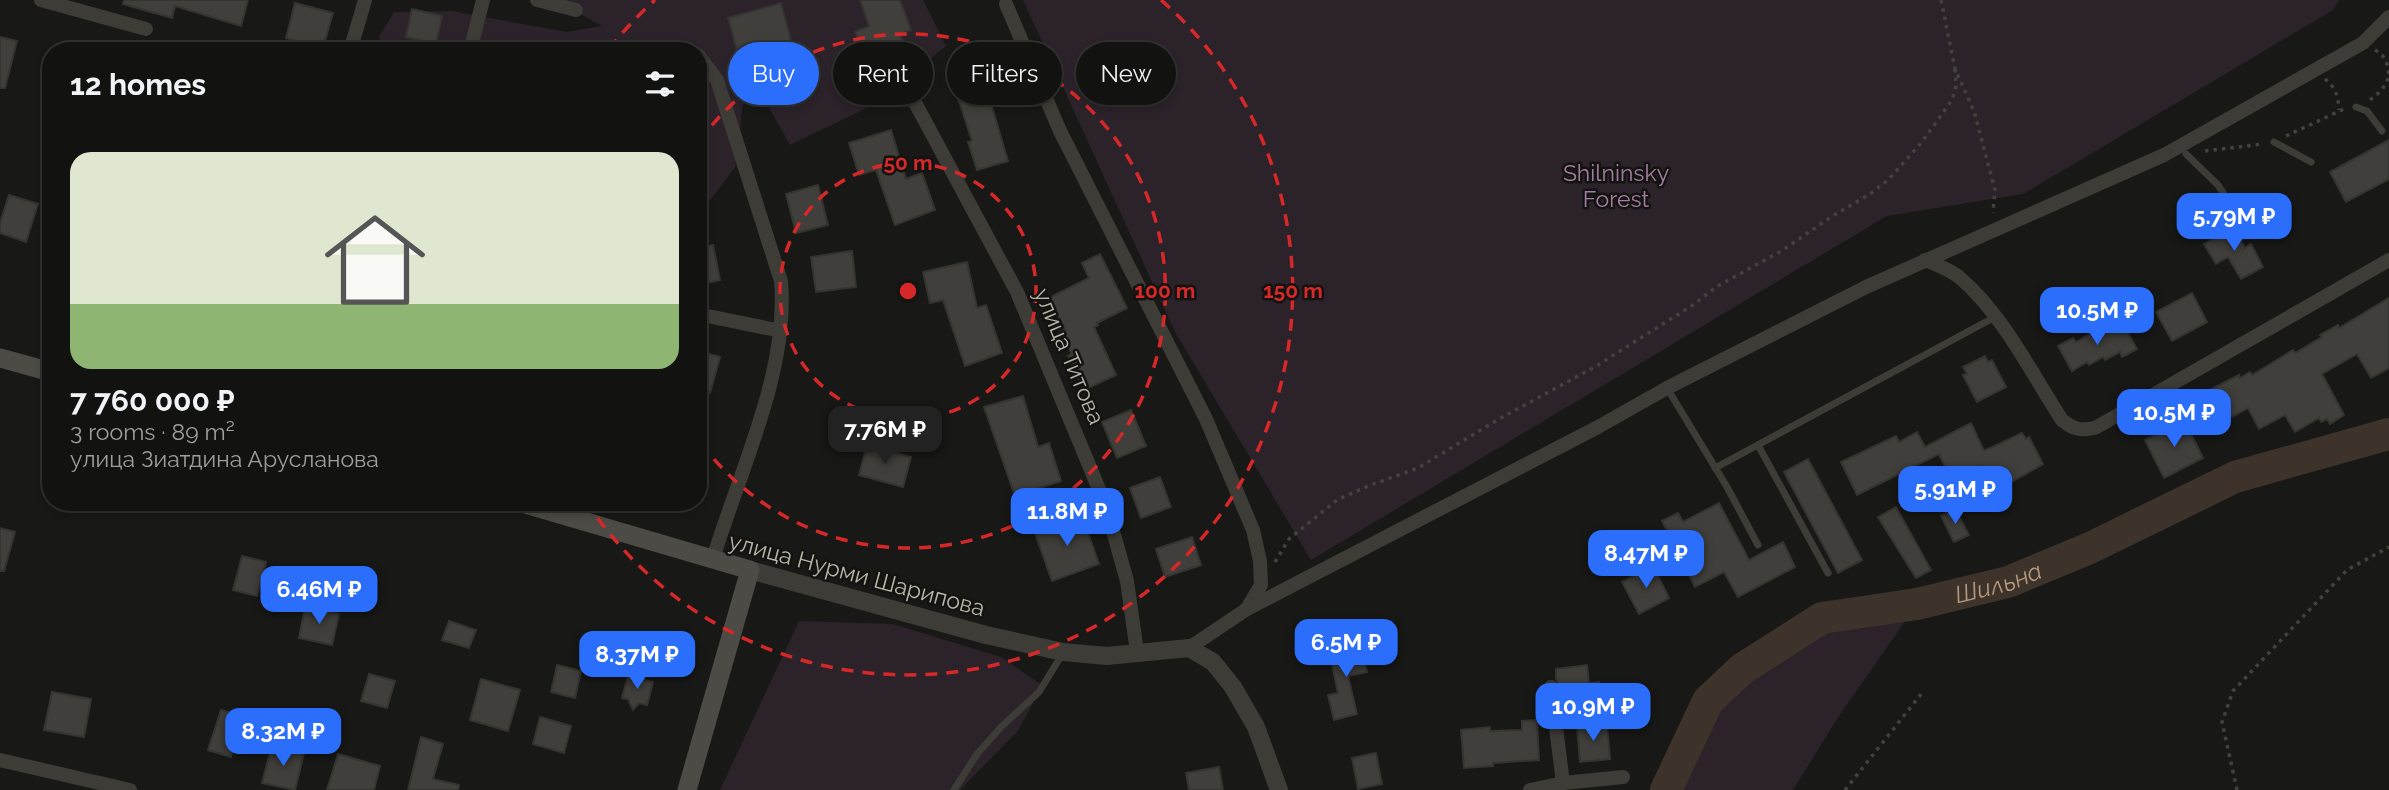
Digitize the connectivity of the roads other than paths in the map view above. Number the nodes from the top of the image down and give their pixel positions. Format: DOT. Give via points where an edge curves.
graph roads {
  1 [pos="41,0"];
  2 [pos="365,0"];
  3 [pos="483,0"];
  4 [pos="537,0"];
  5 [pos="1006,4"];
  6 [pos="576,10"];
  7 [pos="2389,17"];
  8 [pos="146,29"];
  9 [pos="353,42"];
  10 [pos="472,42"];
  11 [pos="707,67"];
  12 [pos="916,105"];
  13 [pos="2356,107"];
  14 [pos="2382,131"];
  15 [pos="2274,142"];
  16 [pos="2186,154"];
  17 [pos="2311,162"];
  18 [pos="2238,216"];
  19 [pos="1925,260"];
  20 [pos="2389,260"];
  21 [pos="707,316"];
  22 [pos="1995,317"];
  23 [pos="781,331"];
  24 [pos="0,358"];
  25 [pos="42,370"];
  26 [pos="1667,388"];
  27 [pos="1758,445"];
  28 [pos="1715,468"];
  29 [pos="548,511"];
  30 [pos="1758,545"];
  31 [pos="713,559"];
  32 [pos="750,570"];
  33 [pos="1828,573"];
  34 [pos="1247,609"];
  35 [pos="1189,648"];
  36 [pos="1063,652"];
  37 [pos="1137,652"];
  38 [pos="1551,687"];
  39 [pos="0,760"];
  40 [pos="1623,778"];
  41 [pos="1563,783"];
  42 [pos="130,790"];
  43 [pos="687,790"];
  44 [pos="954,790"];
  45 [pos="1279,790"];
  46 [pos="1530,790"];
  1 -- 8 [label="street"];
  2 -- 9 [label="street"];
  3 -- 10 [label="street"];
  4 -- 6 [label="street"];
  5 -- 34 [label="street" via="1060,131 1206,419 1253,530 1261,585"];
  7 -- 19 [label="street" via="2363,43 2164,155"];
  11 -- 23 [label="street" via="717,80 781,281"];
  12 -- 37 [label="street, улица Титова" via="1017,292 1106,506 1127,581"];
  13 -- 14 [label="lane" via="2367,111"];
  15 -- 17 [label="lane"];
  16 -- 18 [label="lane" via="2218,185"];
  19 -- 22 [label="street" via="1958,277"];
  19 -- 26 [label="street"];
  20 -- 22 [label="street" via="2095,428 2084,430 2062,420"];
  21 -- 23 [label="street"];
  22 -- 27 [label="lane"];
  23 -- 31 [label="street" via="767,393"];
  24 -- 25 [label="main road"];
  26 -- 28 [label="lane"];
  26 -- 34 [label="street"];
  27 -- 28 [label="lane"];
  27 -- 33 [label="lane"];
  28 -- 30 [label="lane"];
  29 -- 31 [label="main road, улица Нурми Шарипова"];
  31 -- 32 [label="main road, улица Нурми Шарипова"];
  32 -- 36 [label="street, улица Нурми Шарипова"];
  32 -- 43 [label="main road"];
  34 -- 35 [label="street"];
  35 -- 37 [label="street, улица Нурми Шарипова"];
  35 -- 45 [label="street" via="1213,662 1233,687 1256,727"];
  36 -- 37 [label="street, улица Нурми Шарипова" via="1107,656"];
  36 -- 44 [label="lane" via="1039,692 977,754"];
  38 -- 41 [label="street"];
  39 -- 42 [label="street"];
  40 -- 41 [label="street"];
  41 -- 46 [label="street"];
}
